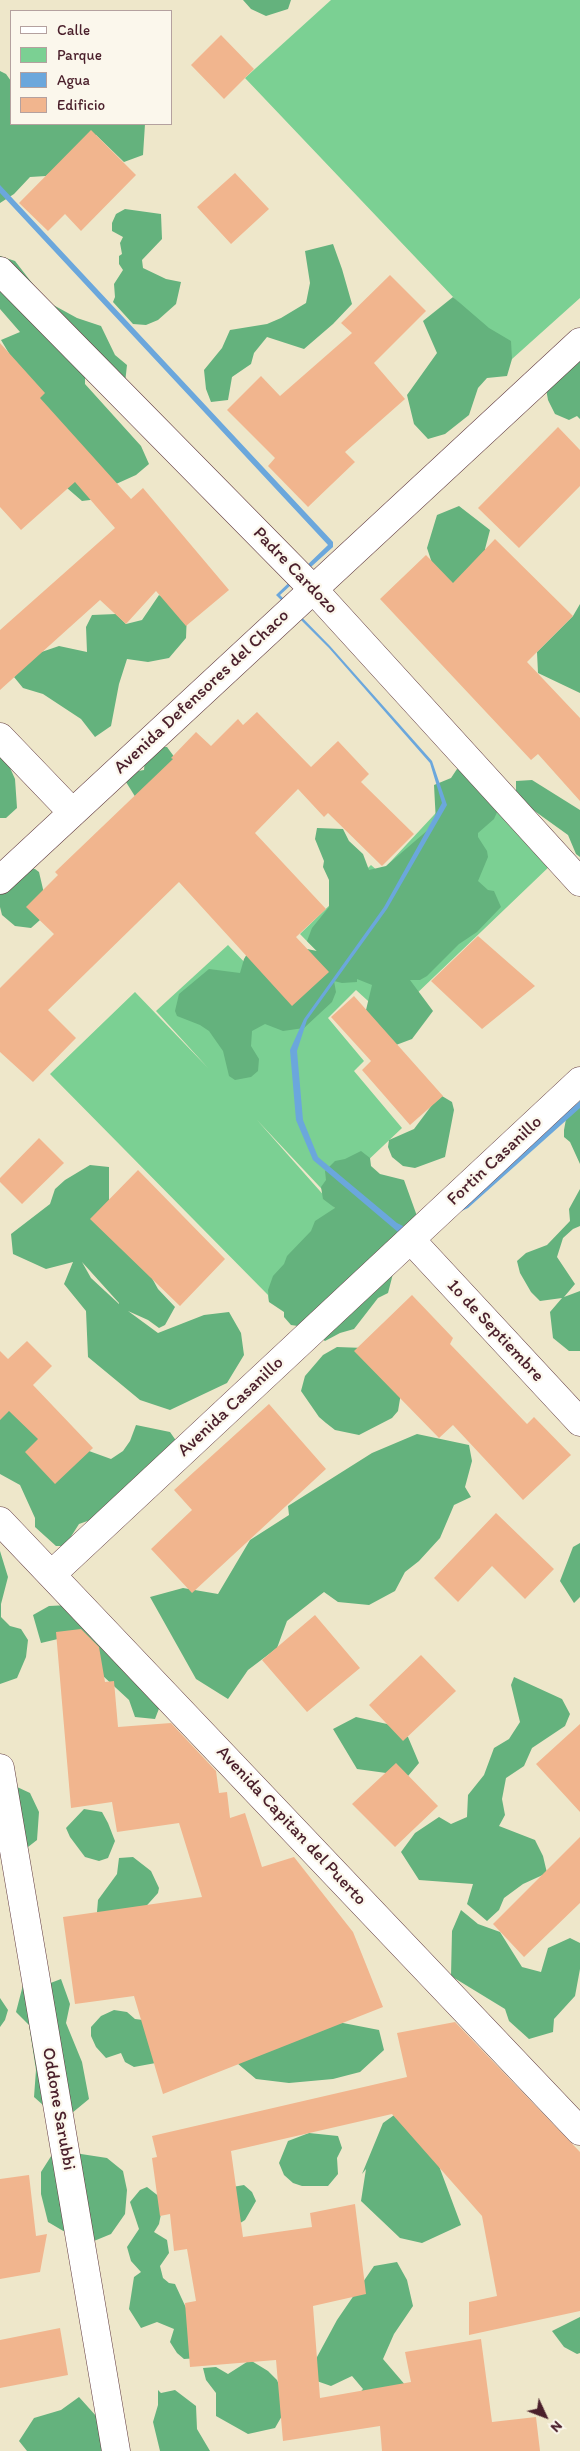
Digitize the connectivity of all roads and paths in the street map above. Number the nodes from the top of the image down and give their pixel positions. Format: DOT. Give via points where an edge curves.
graph roads {
  1 [pos="0,271"];
  2 [pos="580,342"];
  3 [pos="313,589"];
  4 [pos="0,737"];
  5 [pos="72,812"];
  6 [pos="0,880"];
  7 [pos="580,882"];
  8 [pos="580,1081"];
  9 [pos="411,1240"];
  10 [pos="580,1422"];
  11 [pos="0,1521"];
  12 [pos="52,1574"];
  13 [pos="0,1768"];
  14 [pos="580,2131"];
  15 [pos="116,2451"];
  1 -- 3 [label="street, Padre Cardozo"];
  2 -- 3 [label="street, Avenida Defensores del Chaco"];
  3 -- 5 [label="street, Avenida Defensores del Chaco"];
  3 -- 7 [label="street, Padre Cardozo"];
  4 -- 5 [label="street"];
  5 -- 6 [label="street, Avenida Defensores del Chaco"];
  8 -- 9 [label="street, Fortin Casanillo"];
  9 -- 10 [label="street, 1o de Septiembre"];
  9 -- 12 [label="street, Avenida Casanillo"];
  11 -- 12 [label="street, Avenida Capitan del Puerto"];
  12 -- 14 [label="street, Avenida Capitan del Puerto"];
  13 -- 15 [label="street, Oddone Sarubbi"];
}
